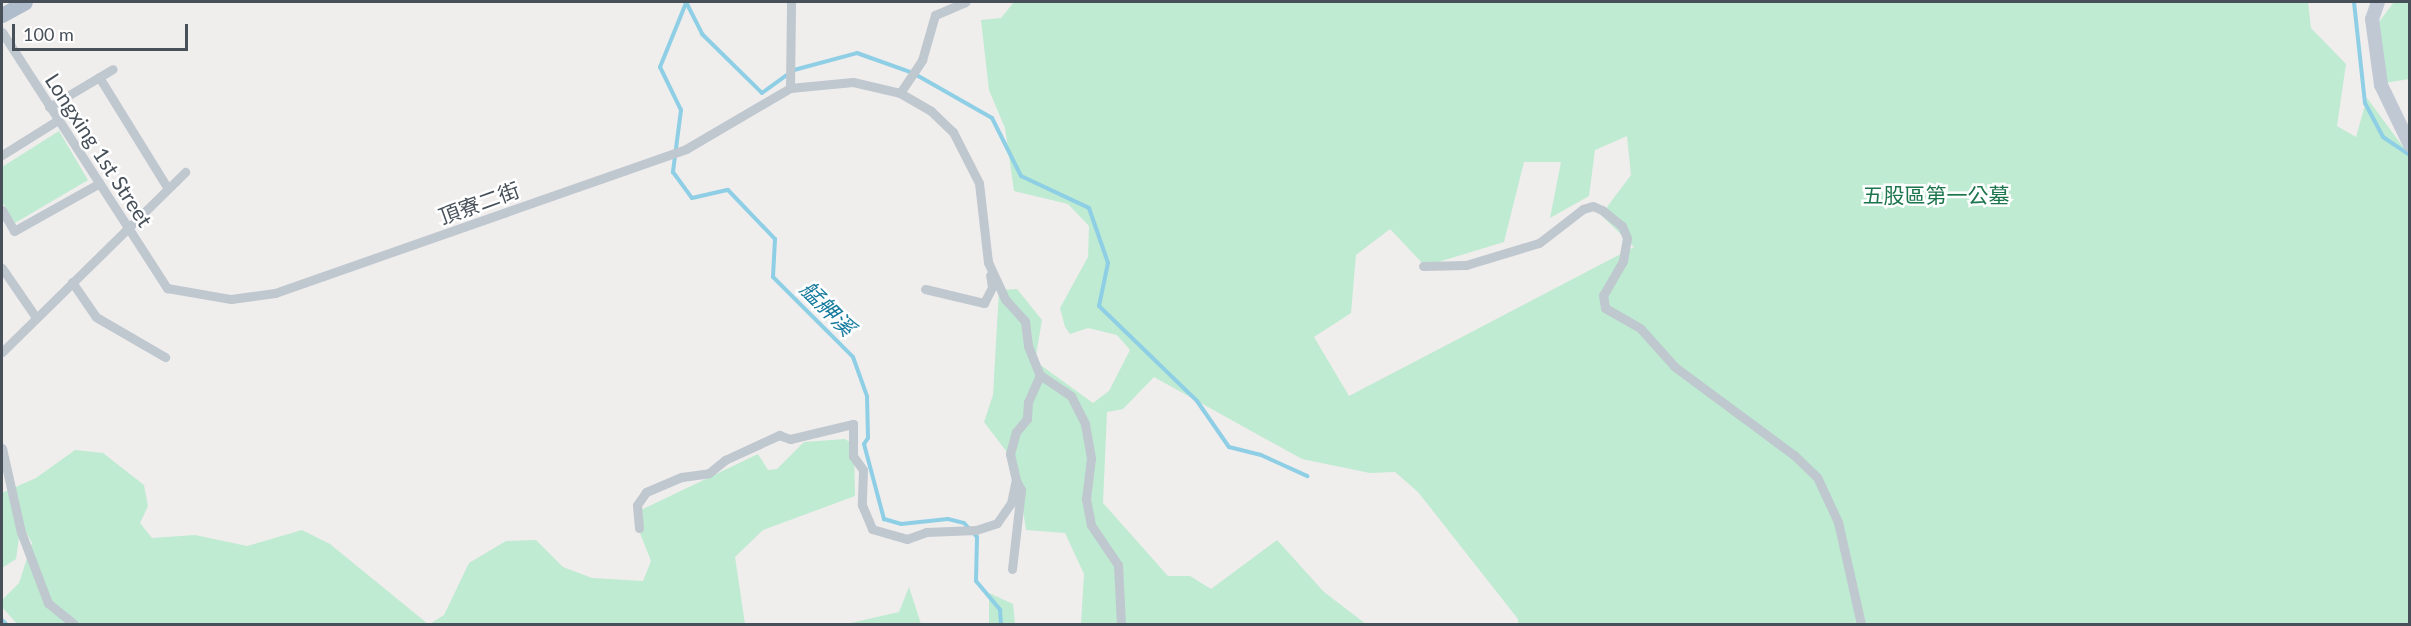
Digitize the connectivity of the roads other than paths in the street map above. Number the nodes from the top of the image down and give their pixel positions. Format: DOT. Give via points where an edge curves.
graph roads {
  1 [pos="25,2"];
  2 [pos="791,2"];
  3 [pos="965,2"];
  4 [pos="2378,2"];
  5 [pos="2,15"];
  6 [pos="2,32"];
  7 [pos="113,69"];
  8 [pos="99,77"];
  9 [pos="790,88"];
  10 [pos="900,93"];
  11 [pos="49,106"];
  12 [pos="58,120"];
  13 [pos="2409,145"];
  14 [pos="2,155"];
  15 [pos="185,172"];
  16 [pos="100,183"];
  17 [pos="167,187"];
  18 [pos="2,210"];
  19 [pos="130,229"];
  20 [pos="988,262"];
  21 [pos="1424,266"];
  22 [pos="2,268"];
  23 [pos="72,282"];
  24 [pos="167,288"];
  25 [pos="926,289"];
  26 [pos="34,316"];
  27 [pos="2,352"];
  28 [pos="165,357"];
  29 [pos="1040,375"];
  30 [pos="2,448"];
  31 [pos="1016,480"];
  32 [pos="639,528"];
  33 [pos="1012,569"];
  34 [pos="74,624"];
  35 [pos="1121,624"];
  36 [pos="1861,624"];
  1 -- 5 [label="main road"];
  2 -- 9 [label="street"];
  3 -- 10 [label="street" via="935,15 922,60"];
  4 -- 13 [label="street" via="2372,19 2381,85"];
  6 -- 11 [label="street, Longxing 1st Street"];
  7 -- 8 [label="street"];
  8 -- 11 [label="street"];
  8 -- 17 [label="street"];
  9 -- 10 [label="street, 頂寮二街" via="853,82"];
  9 -- 24 [label="street, 頂寮二街" via="686,149 275,293 231,299"];
  10 -- 20 [label="street, 頂寮二街" via="931,111 953,132 979,183"];
  11 -- 12 [label="street, Longxing 1st Street"];
  12 -- 14 [label="street"];
  12 -- 16 [label="street, Longxing 1st Street"];
  15 -- 17 [label="street"];
  16 -- 18 [label="street" via="14,231"];
  16 -- 19 [label="street, Longxing 1st Street"];
  17 -- 19 [label="street"];
  19 -- 23 [label="street"];
  19 -- 24 [label="street, Longxing 1st Street"];
  20 -- 25 [label="street, 頂寮二街" via="992,287 984,303"];
  20 -- 29 [label="street" via="1005,299 1025,321 1028,346"];
  21 -- 36 [label="street" via="1466,265 1539,243 1583,209 1593,206 1622,226 1627,238 1623,261 1604,295 1605,308 1640,328 1675,367 1794,455 1817,477 1838,522"];
  22 -- 26 [label="street"];
  23 -- 26 [label="street"];
  23 -- 28 [label="street" via="96,317"];
  26 -- 27 [label="street"];
  29 -- 31 [label="street" via="1028,402 1027,419 1016,432 1010,454"];
  29 -- 35 [label="street" via="1071,396 1085,424 1091,458 1086,499 1090,525 1118,565"];
  30 -- 34 [label="street" via="21,532 48,603"];
  31 -- 32 [label="street" via="1011,503 997,523 976,530 926,532 907,539 872,529 862,505 863,470 853,456 853,424 790,439 779,435 725,460 709,473 682,477 646,492 637,505"];
  31 -- 33 [label="street" via="1021,490"];
}
